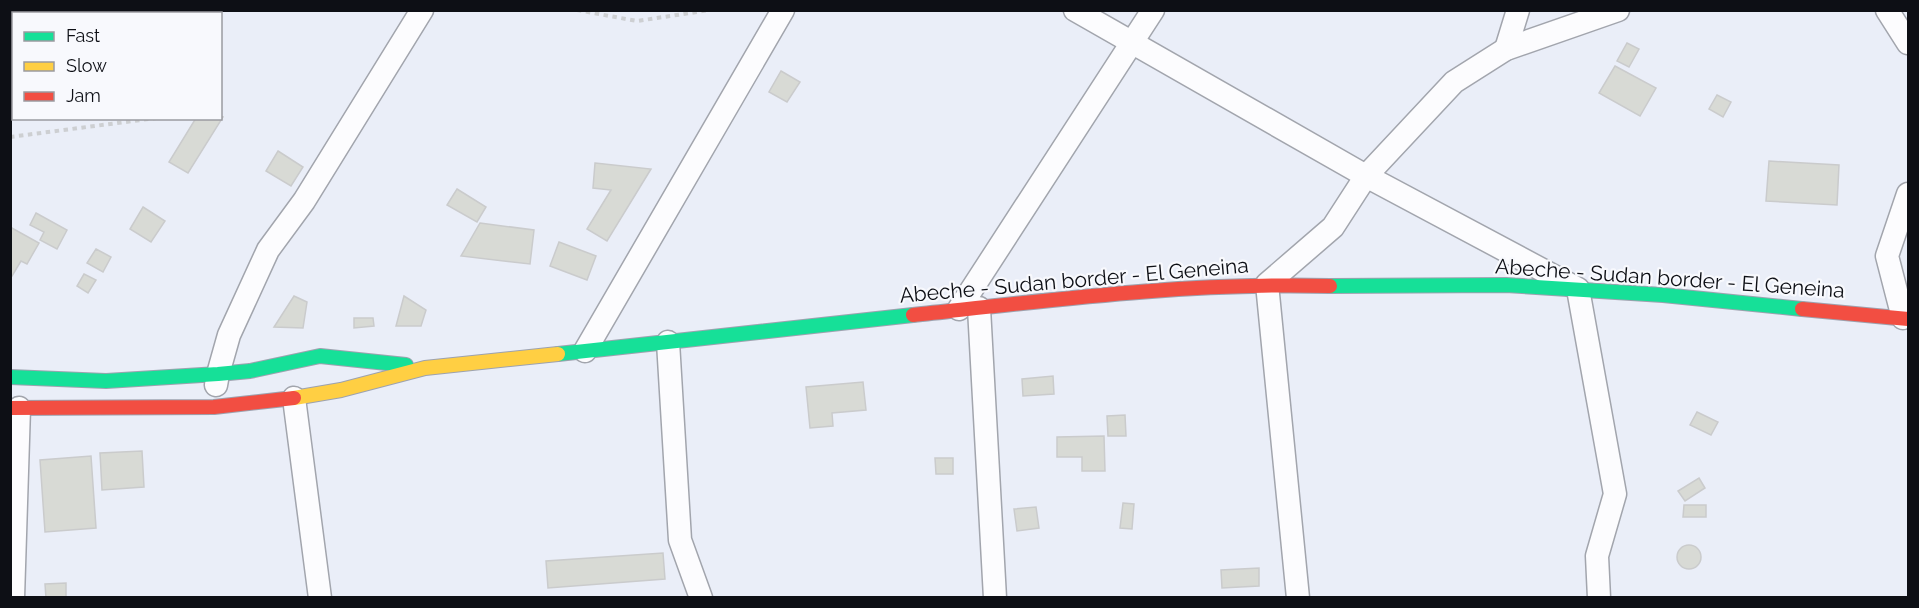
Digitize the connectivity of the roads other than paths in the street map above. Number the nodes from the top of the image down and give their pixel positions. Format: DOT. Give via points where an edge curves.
graph roads {
  1 [pos="422,10"];
  2 [pos="783,10"];
  3 [pos="1075,10"];
  4 [pos="1153,10"];
  5 [pos="1518,10"];
  6 [pos="1618,10"];
  7 [pos="1887,10"];
  8 [pos="1131,43"];
  9 [pos="1908,43"];
  10 [pos="1506,49"];
  11 [pos="1366,176"];
  12 [pos="1908,194"];
  13 [pos="1267,284"];
  14 [pos="1578,290"];
  15 [pos="969,309"];
  16 [pos="1906,319"];
  17 [pos="668,342"];
  18 [pos="585,351"];
  19 [pos="425,368"];
  20 [pos="218,374"];
  21 [pos="15,395"];
  22 [pos="294,398"];
  23 [pos="214,407"];
  24 [pos="13,597"];
  25 [pos="320,597"];
  26 [pos="701,597"];
  27 [pos="994,597"];
  28 [pos="1298,597"];
  29 [pos="1599,597"];
  1 -- 20 [label="street" via="304,201 268,250 229,335"];
  2 -- 18 [label="street"];
  3 -- 8 [label="street"];
  4 -- 8 [label="street"];
  5 -- 10 [label="street"];
  6 -- 10 [label="street"];
  7 -- 9 [label="street"];
  8 -- 11 [label="street"];
  8 -- 15 [label="street"];
  10 -- 11 [label="street" via="1454,82"];
  11 -- 13 [label="street" via="1333,227"];
  11 -- 14 [label="street"];
  12 -- 16 [label="street" via="1887,256"];
  13 -- 14 [label="highway, Abeche - Sudan border - El Geneina" via="1506,285"];
  13 -- 15 [label="highway, Abeche - Sudan border - El Geneina" via="1119,293"];
  13 -- 28 [label="street"];
  14 -- 16 [label="highway, Abeche - Sudan border - El Geneina"];
  14 -- 29 [label="street" via="1615,494 1597,556"];
  15 -- 17 [label="highway, Abeche - Sudan border - El Geneina"];
  15 -- 27 [label="street"];
  17 -- 18 [label="highway, Abeche - Sudan border - El Geneina"];
  17 -- 26 [label="street" via="680,540"];
  18 -- 19 [label="highway, Abeche - Sudan border - El Geneina"];
  19 -- 20 [label="highway, Abeche - Sudan border - El Geneina" via="320,356"];
  19 -- 22 [label="highway, Abeche - Sudan border - El Geneina"];
  20 -- 21 [label="highway, Abeche - Sudan border - El Geneina" via="106,381"];
  20 -- 23 [label="street"];
  21 -- 23 [label="highway, Abeche - Sudan border - El Geneina" via="98,409"];
  21 -- 24 [label="street"];
  22 -- 23 [label="highway, Abeche - Sudan border - El Geneina"];
  22 -- 25 [label="street"];
}
